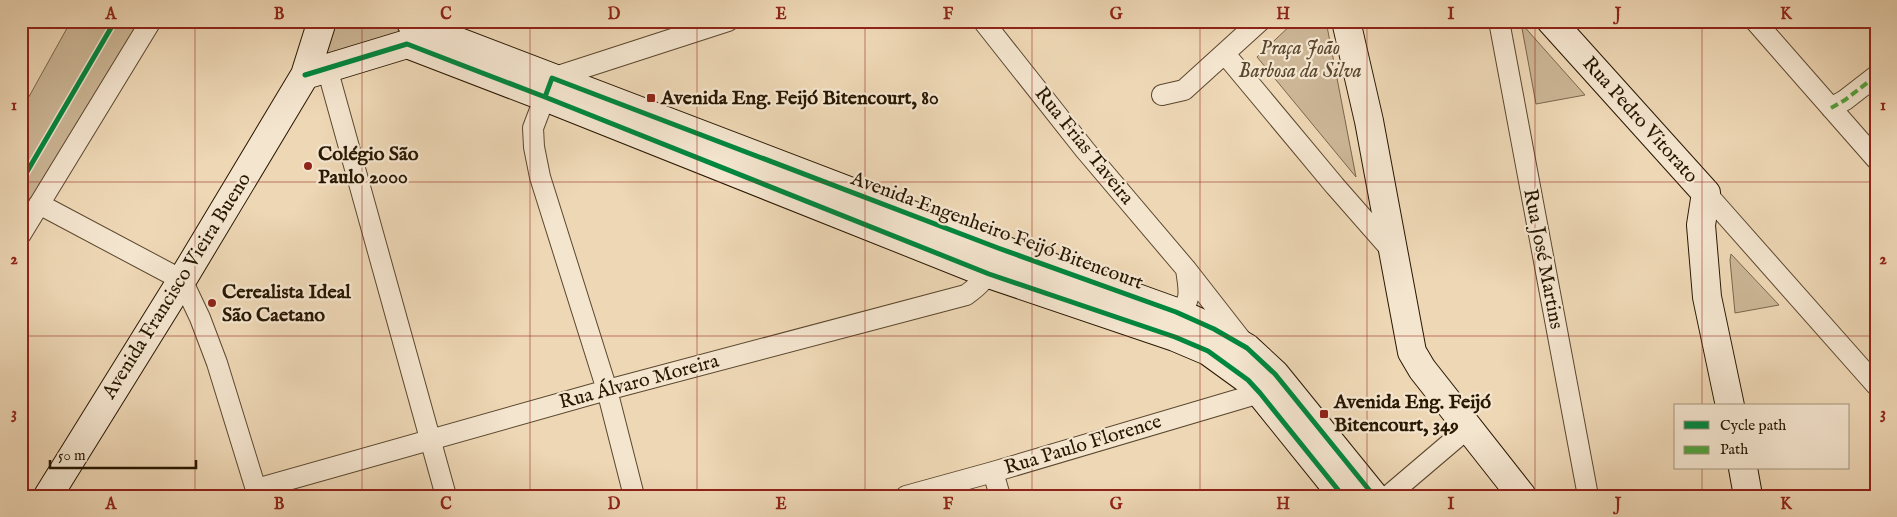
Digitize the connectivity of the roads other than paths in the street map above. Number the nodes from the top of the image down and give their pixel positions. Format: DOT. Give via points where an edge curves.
graph roads {
  1 [pos="151,21"];
  2 [pos="322,21"];
  3 [pos="728,21"];
  4 [pos="983,21"];
  5 [pos="1260,21"];
  6 [pos="1346,21"];
  7 [pos="1499,21"];
  8 [pos="1551,21"];
  9 [pos="1755,21"];
  10 [pos="411,28"];
  11 [pos="1225,54"];
  12 [pos="316,72"];
  13 [pos="1876,76"];
  14 [pos="549,87"];
  15 [pos="1162,95"];
  16 [pos="1831,108"];
  17 [pos="1876,159"];
  18 [pos="1706,193"];
  19 [pos="40,204"];
  20 [pos="21,234"];
  21 [pos="998,248"];
  22 [pos="1393,252"];
  23 [pos="1186,269"];
  24 [pos="989,274"];
  25 [pos="182,280"];
  26 [pos="1176,312"];
  27 [pos="1247,348"];
  28 [pos="1876,385"];
  29 [pos="607,390"];
  30 [pos="1260,393"];
  31 [pos="1730,404"];
  32 [pos="1468,428"];
  33 [pos="430,440"];
  34 [pos="1743,470"];
  35 [pos="993,472"];
  36 [pos="55,490"];
  37 [pos="257,492"];
  38 [pos="446,496"];
  39 [pos="634,496"];
  40 [pos="906,496"];
  41 [pos="1000,496"];
  42 [pos="1343,496"];
  43 [pos="1374,496"];
  44 [pos="1388,496"];
  45 [pos="1522,496"];
  46 [pos="1588,496"];
  47 [pos="1748,496"];
  1 -- 19 [label="street"];
  2 -- 12 [label="main road, Avenida Francisco Vieira Bueno"];
  3 -- 14 [label="street"];
  4 -- 23 [label="street, Rua Frias Taveira" via="1085,150"];
  5 -- 11 [label="street"];
  6 -- 22 [label="main road"];
  7 -- 46 [label="street, Rua José Martins"];
  8 -- 18 [label="main road, Rua Pedro Vitorato"];
  9 -- 16 [label="street"];
  10 -- 12 [label="main road, Avenida Engenheiro Feijó Bitencourt"];
  10 -- 14 [label="main road, Avenida Engenheiro Feijó Bitencourt"];
  11 -- 15 [label="street" via="1184,90"];
  11 -- 22 [label="street"];
  12 -- 25 [label="main road, Avenida Francisco Vieira Bueno"];
  12 -- 33 [label="street"];
  13 -- 16 [label="street"];
  14 -- 21 [label="main road, Avenida Engenheiro Feijó Bitencourt"];
  14 -- 24 [label="main road, Avenida Engenheiro Feijó Bitencourt"];
  14 -- 29 [label="street" via="534,128 534,147 540,177"];
  16 -- 17 [label="street"];
  18 -- 28 [label="street"];
  18 -- 31 [label="main road, Rua Pedro Vitorato" via="1701,225 1707,297"];
  19 -- 20 [label="street"];
  19 -- 25 [label="street"];
  21 -- 24 [label="street, Rua Álvaro Moreira"];
  21 -- 26 [label="main road, Avenida Engenheiro Feijó Bitencourt"];
  22 -- 32 [label="main road" via="1412,352"];
  23 -- 26 [label="street" via="1187,302 1184,309"];
  23 -- 27 [label="street, Rua Frias Taveira"];
  24 -- 29 [label="street, Rua Álvaro Moreira" via="966,295"];
  24 -- 30 [label="main road, Avenida Engenheiro Feijó Bitencourt" via="1208,351 1248,380"];
  25 -- 36 [label="main road, Avenida Francisco Vieira Bueno"];
  25 -- 37 [label="street" via="217,363"];
  26 -- 27 [label="main road, Avenida Engenheiro Feijó Bitencourt"];
  27 -- 43 [label="main road, Avenida Engenheiro Feijó Bitencourt" via="1275,374"];
  29 -- 33 [label="street, Rua Álvaro Moreira"];
  29 -- 39 [label="street"];
  30 -- 35 [label="street, Rua Paulo Florence"];
  30 -- 42 [label="main road, Avenida Engenheiro Feijó Bitencourt"];
  32 -- 44 [label="street"];
  32 -- 45 [label="main road"];
  33 -- 37 [label="street, Rua Álvaro Moreira"];
  33 -- 38 [label="street"];
  34 -- 47 [label="main road"];
  35 -- 40 [label="street, Rua Paulo Florence"];
  35 -- 41 [label="street"];
}
